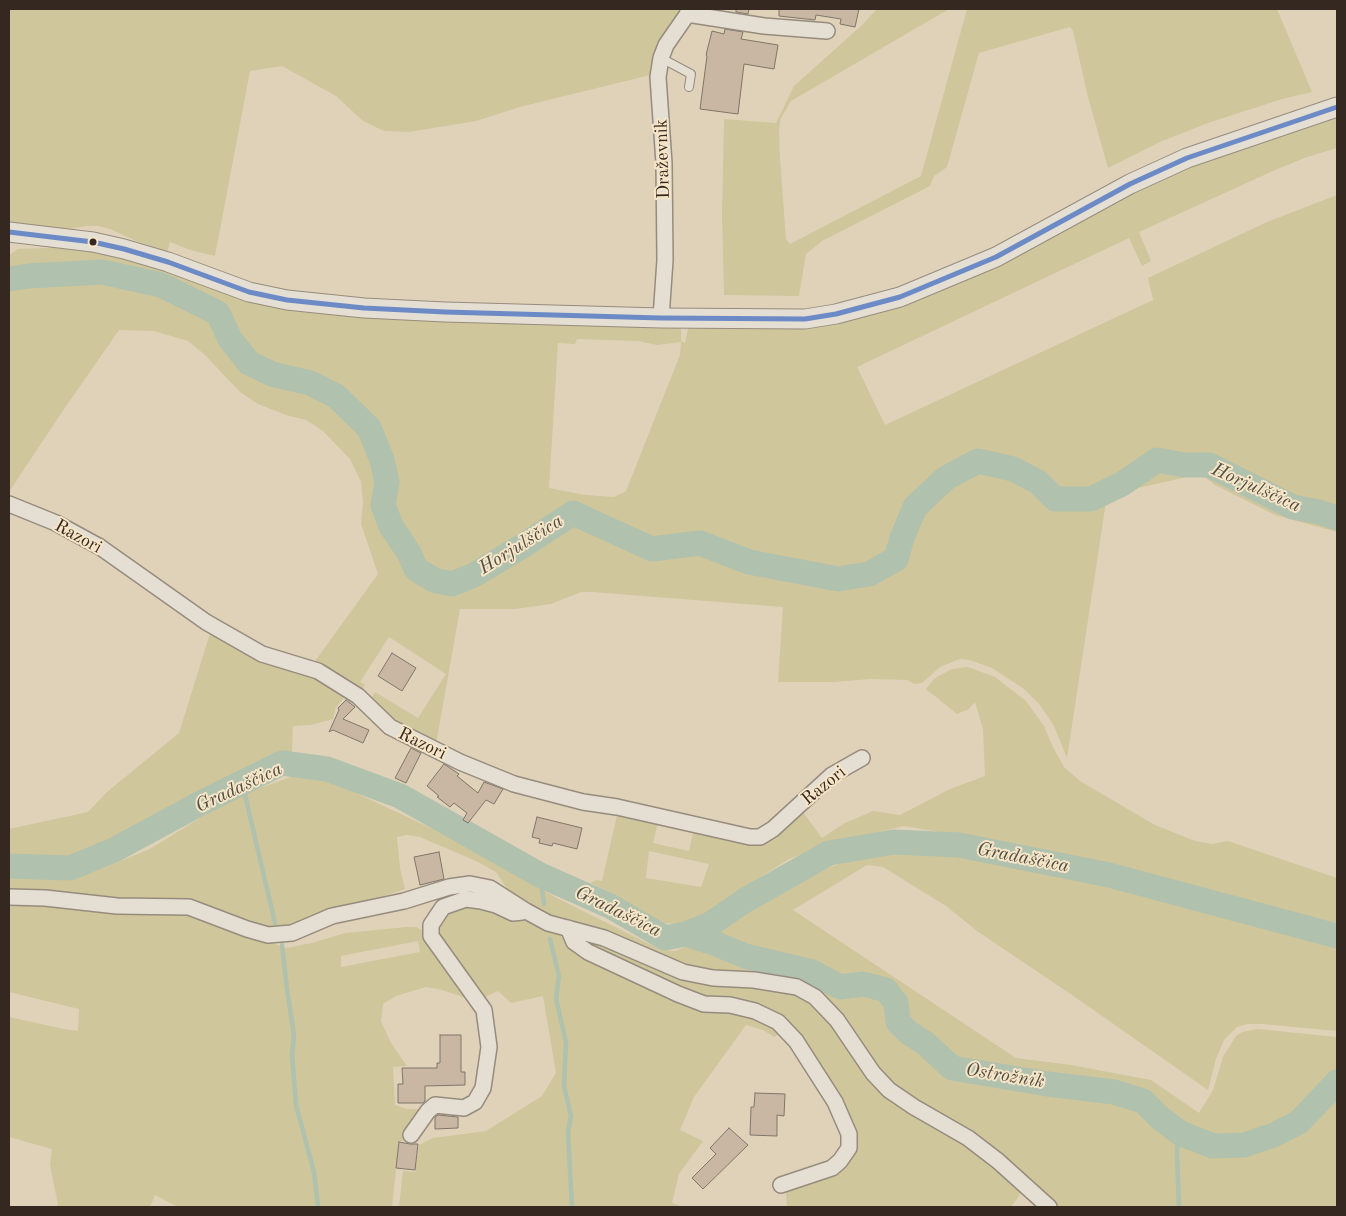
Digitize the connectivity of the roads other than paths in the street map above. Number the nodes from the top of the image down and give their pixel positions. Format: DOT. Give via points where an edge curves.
graph roads {
  1 [pos="689,11"];
  2 [pos="827,31"];
  3 [pos="661,58"];
  4 [pos="689,87"];
  5 [pos="1337,107"];
  6 [pos="9,232"];
  7 [pos="661,318"];
  8 [pos="9,504"];
  9 [pos="862,758"];
  10 [pos="9,897"];
  11 [pos="526,911"];
  12 [pos="568,928"];
  13 [pos="411,1135"];
  14 [pos="781,1184"];
  15 [pos="1049,1207"];
  1 -- 2 [label="street" via="764,26"];
  1 -- 3 [label="street, Draževnik"];
  3 -- 4 [label="lane" via="691,74"];
  3 -- 7 [label="street, Draževnik" via="658,77 665,214"];
  5 -- 7 [label="street" via="1187,158 1130,184 996,257 900,297 805,319"];
  6 -- 7 [label="street" via="124,249 249,292 287,300 364,308"];
  8 -- 9 [label="street, Razori" via="56,523 100,547 206,622 262,654 318,671 358,696 390,728 514,784 583,802 760,837 832,775"];
  10 -- 11 [label="street" via="117,906 189,907 268,935 292,933 332,916 470,884 490,888"];
  11 -- 12 [label="street" via="548,923"];
  11 -- 13 [label="street" via="513,914 481,900 466,899 443,907 431,925 431,936 484,1010 489,1047 483,1088 475,1102 464,1108 435,1105"];
  12 -- 14 [label="street" via="574,942 588,952 704,1004 730,1005 755,1011 778,1022 796,1041 835,1102 849,1134 849,1148 832,1168"];
  12 -- 15 [label="street" via="604,938 683,972 797,987 815,998 837,1020 873,1073 889,1090 968,1138"];
}
